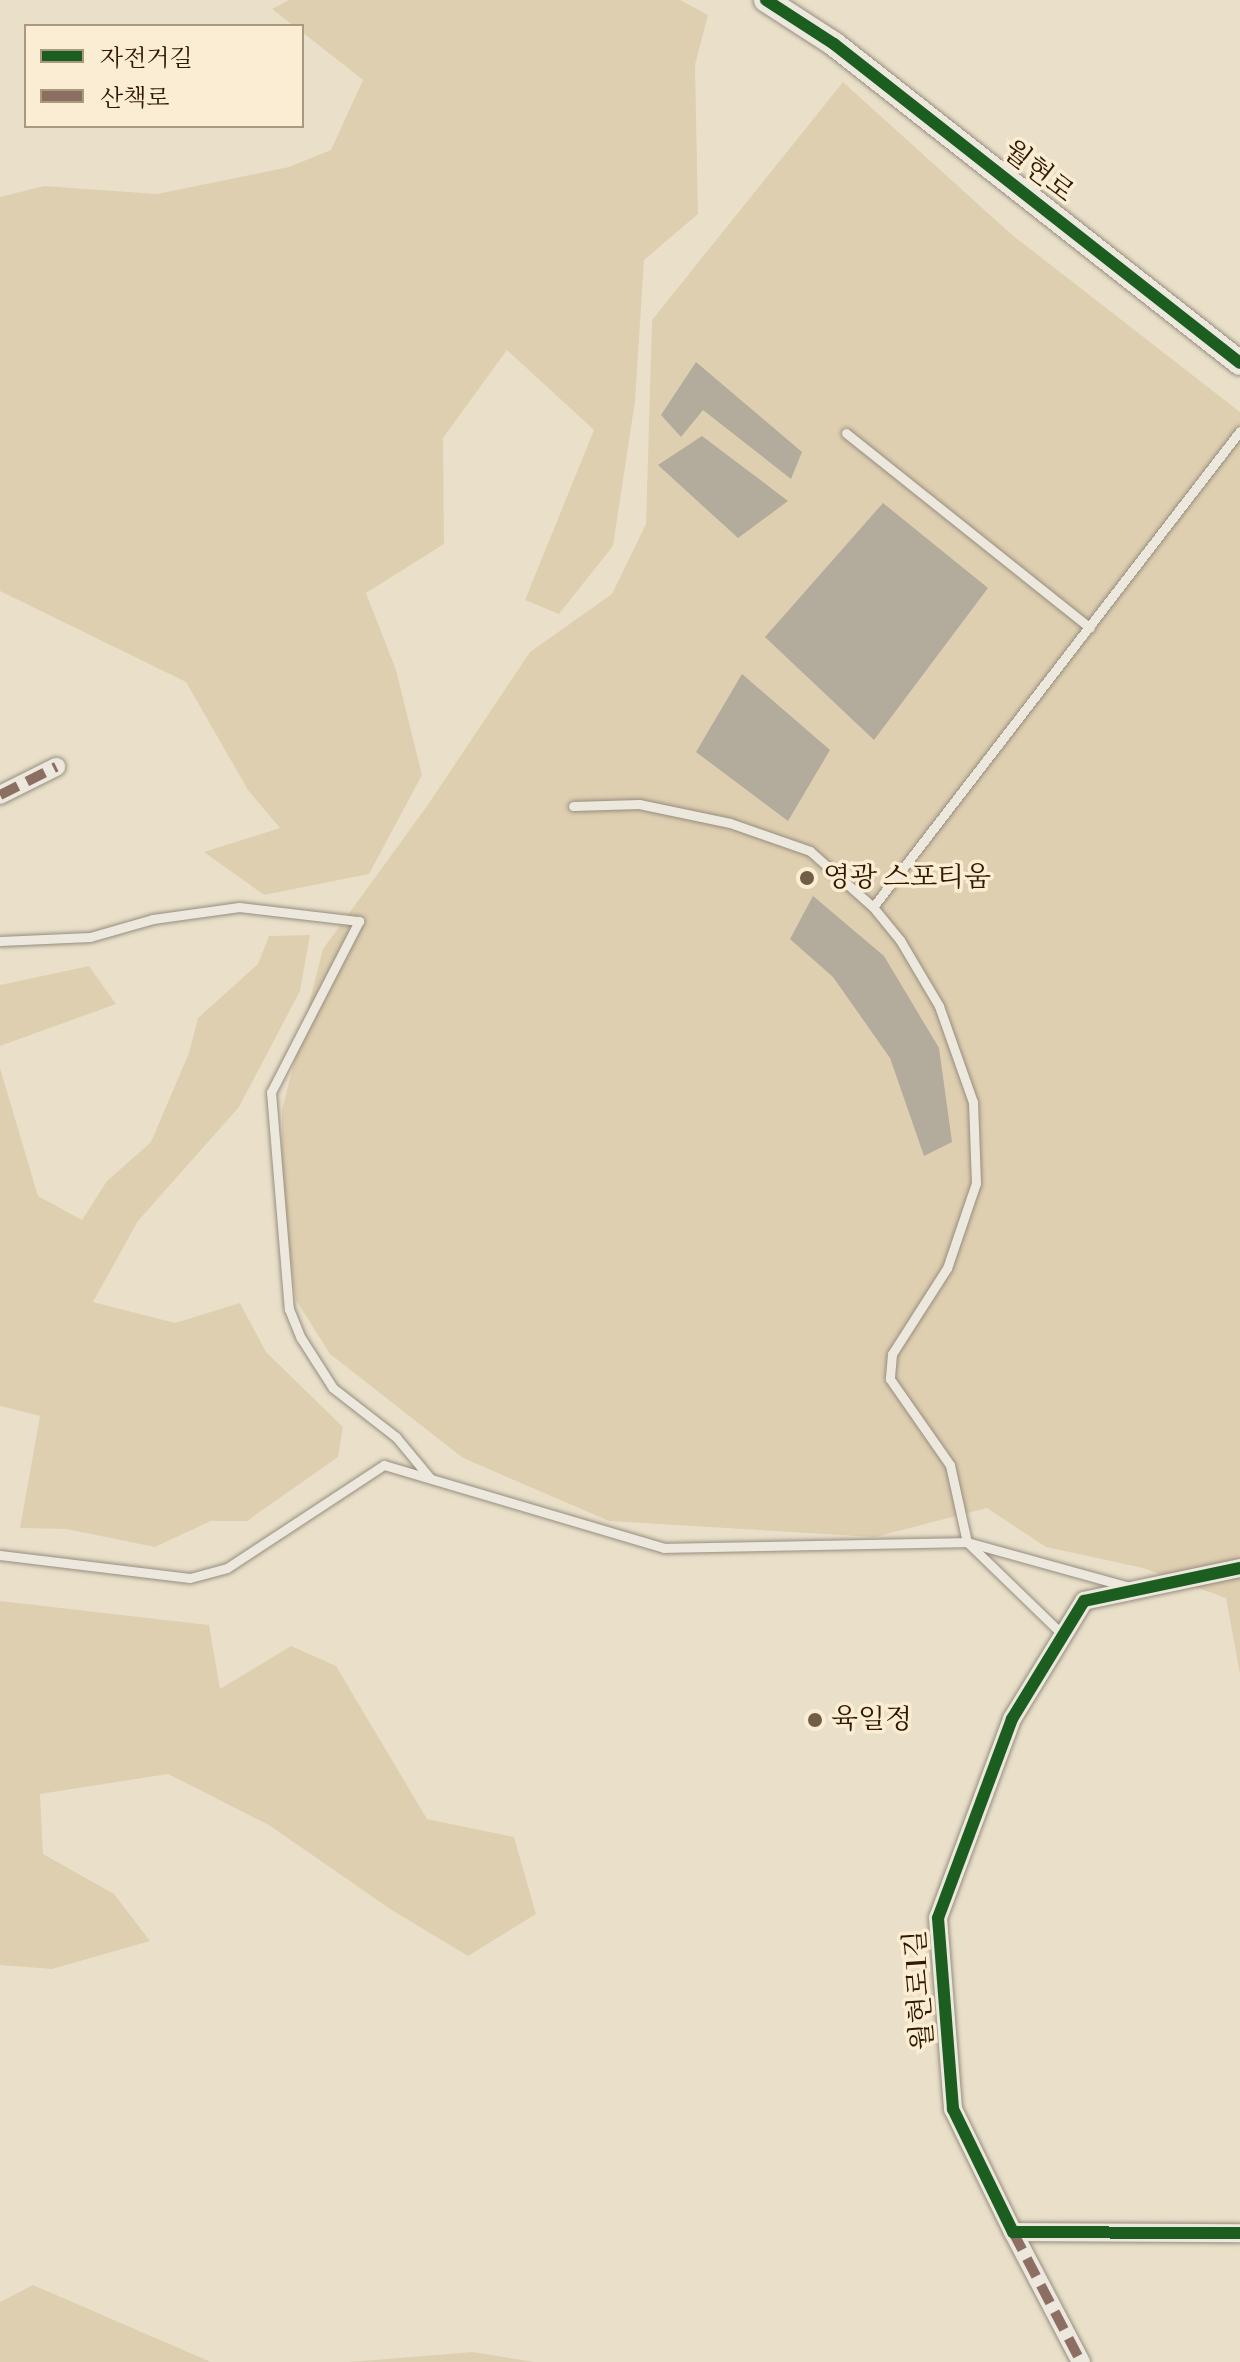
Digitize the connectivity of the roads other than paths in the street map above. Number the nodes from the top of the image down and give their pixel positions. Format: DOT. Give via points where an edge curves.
graph roads {
  1 [pos="766,0"];
  2 [pos="785,0"];
  3 [pos="805,22"];
  4 [pos="1240,363"];
  5 [pos="1240,431"];
  6 [pos="846,433"];
  7 [pos="1090,628"];
  8 [pos="56,767"];
  9 [pos="0,795"];
  10 [pos="573,806"];
  11 [pos="873,907"];
  12 [pos="0,941"];
  13 [pos="430,1479"];
  14 [pos="967,1542"];
  15 [pos="0,1555"];
  16 [pos="1240,1568"];
  17 [pos="1135,1589"];
  18 [pos="1063,1635"];
  19 [pos="1013,2232"];
  20 [pos="1240,2233"];
  21 [pos="1081,2362"];
  1 -- 3 [label="street"];
  2 -- 3 [label="street"];
  3 -- 4 [label="street, 월현로"];
  5 -- 7 [label="lane"];
  6 -- 7 [label="lane"];
  7 -- 11 [label="lane"];
  8 -- 9 [label="street"];
  10 -- 11 [label="lane" via="639,804 730,823 810,851"];
  11 -- 14 [label="lane" via="900,940 945,1016 973,1102 976,1183 947,1268 892,1354 890,1379 950,1465"];
  12 -- 13 [label="lane" via="90,937 153,919 239,907 359,921 271,1092 289,1309 333,1388 396,1437"];
  13 -- 14 [label="lane" via="664,1548"];
  13 -- 15 [label="lane" via="384,1465 227,1568 190,1578"];
  14 -- 17 [label="lane"];
  14 -- 18 [label="lane"];
  16 -- 17 [label="street, 월현로1길"];
  17 -- 18 [label="street, 월현로1길" via="1084,1601"];
  18 -- 19 [label="street, 월현로1길" via="1012,1719 938,1918 953,2109"];
  19 -- 20 [label="street"];
  19 -- 21 [label="street, 월현로1길"];
}
